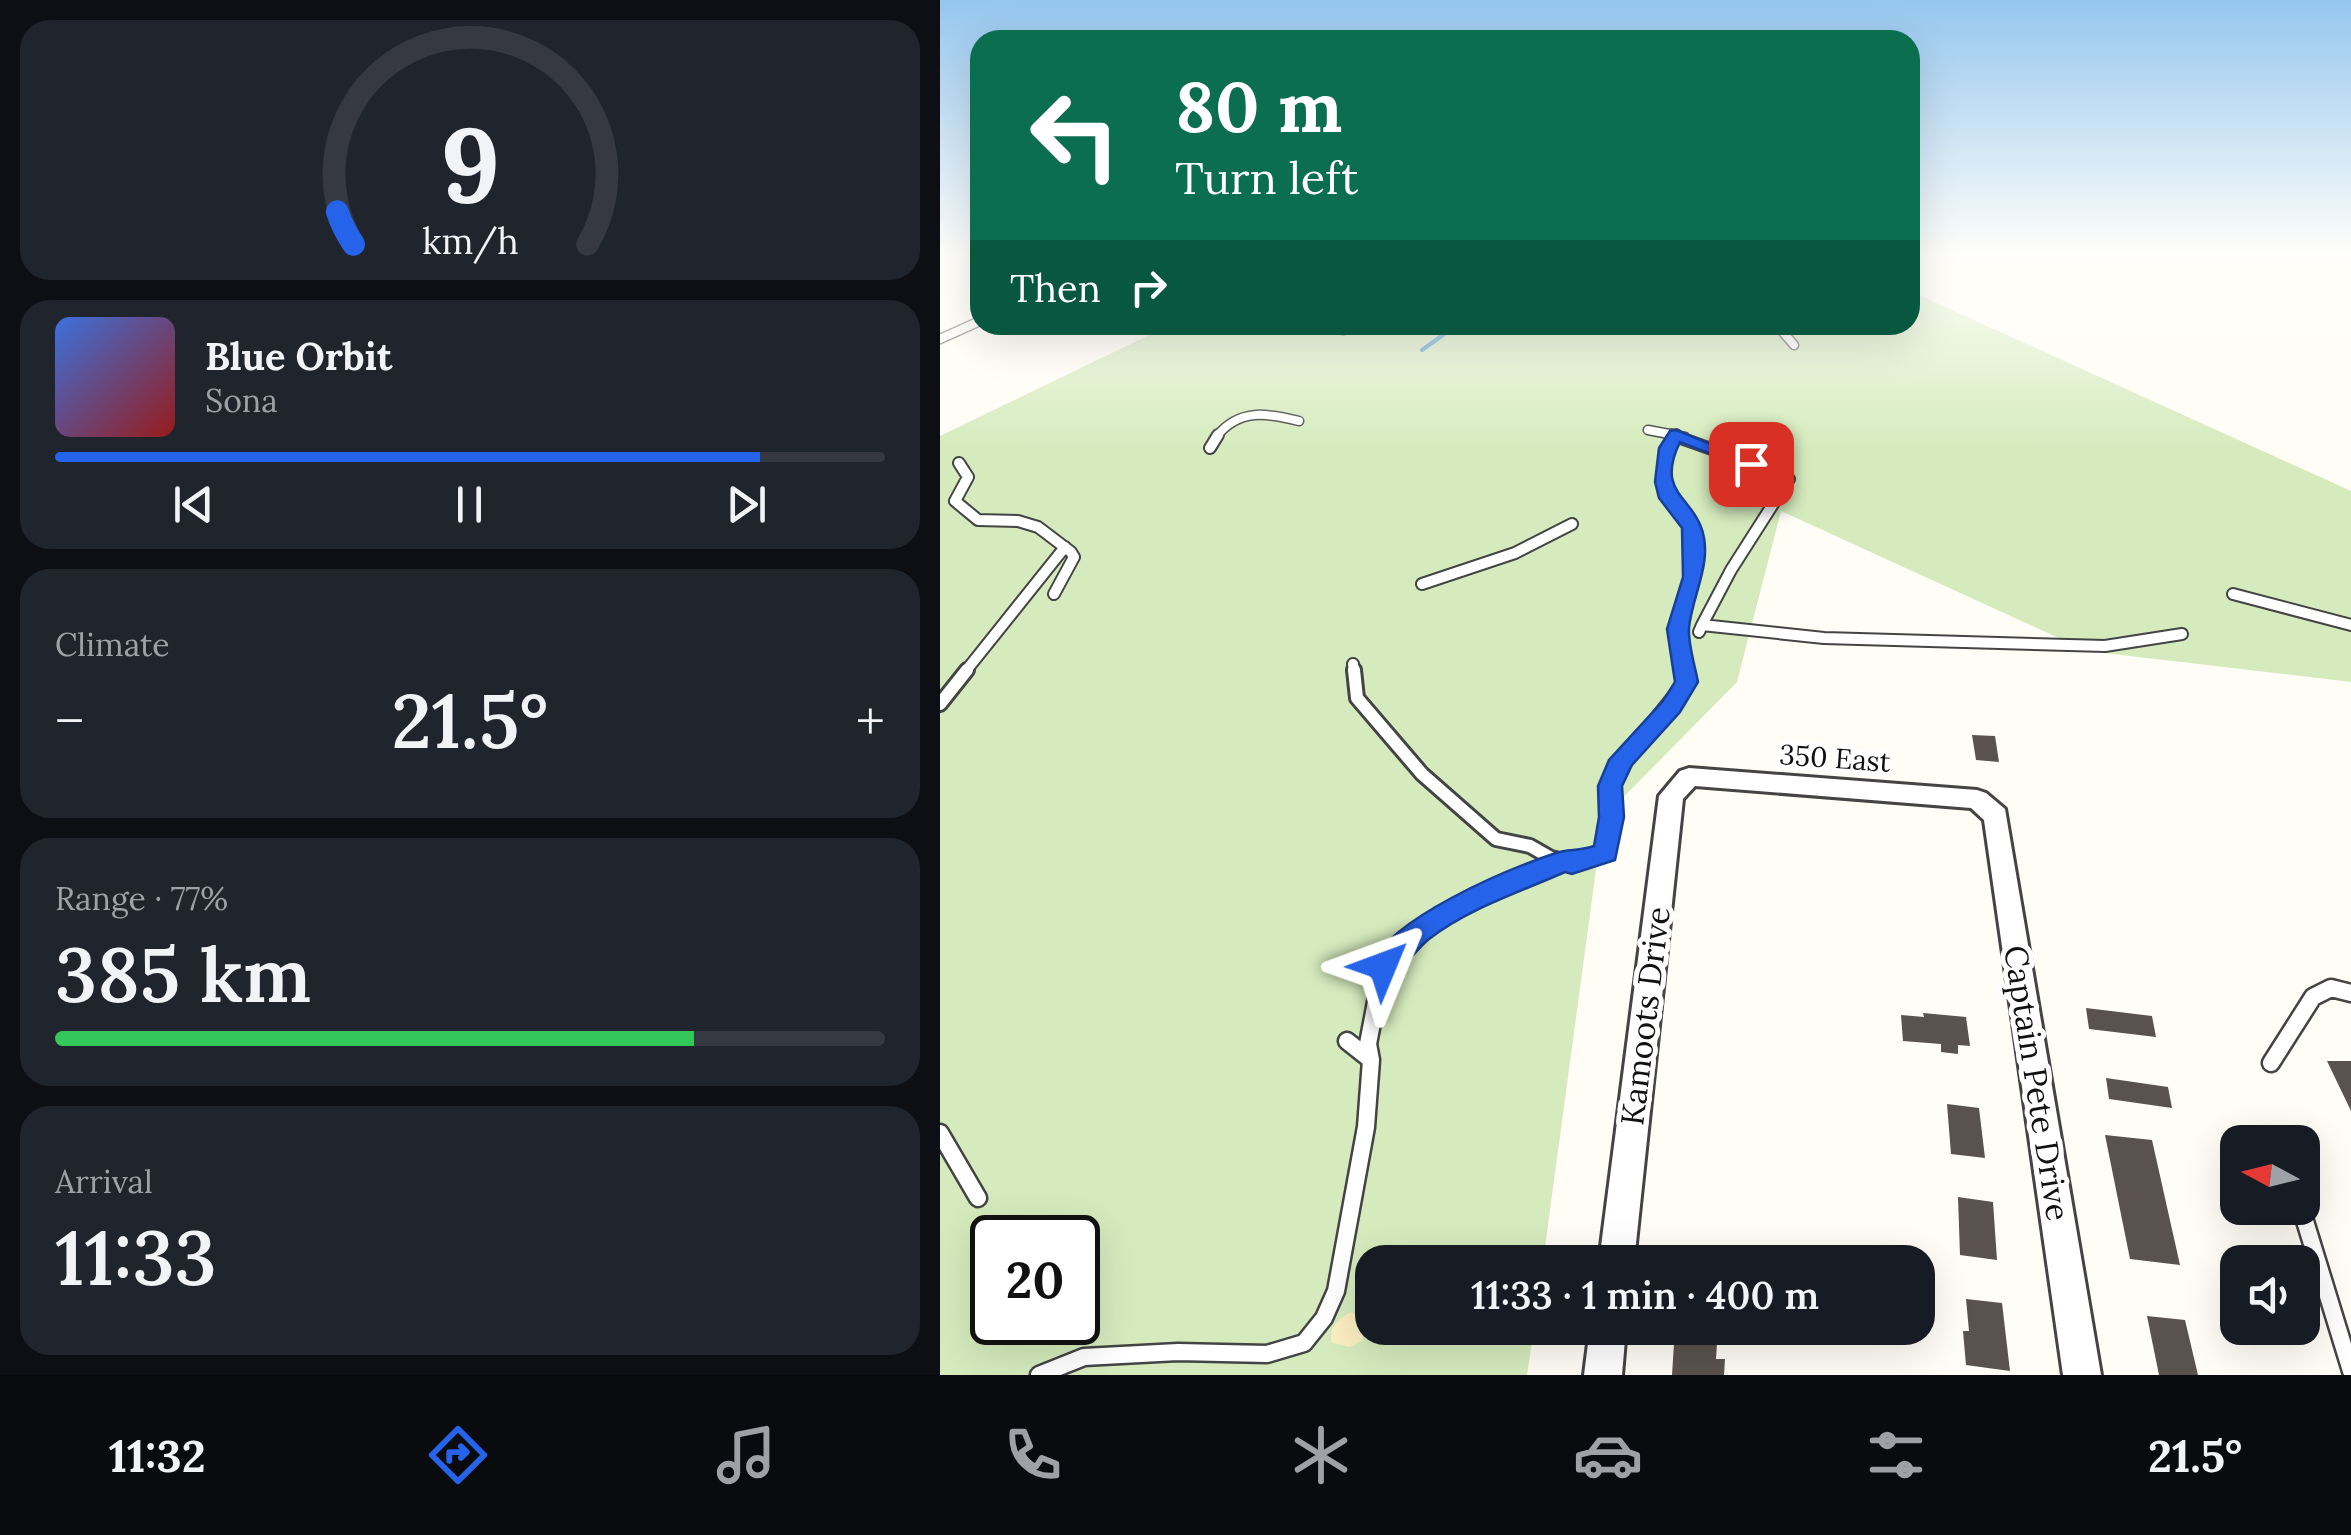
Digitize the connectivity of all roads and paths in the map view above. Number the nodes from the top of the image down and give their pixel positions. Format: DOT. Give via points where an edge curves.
graph roads {
  1 [pos="970,325"];
  2 [pos="1786,335"];
  3 [pos="940,339"];
  4 [pos="1794,344"];
  5 [pos="1298,421"];
  6 [pos="1648,430"];
  7 [pos="1676,435"];
  8 [pos="1210,448"];
  9 [pos="959,463"];
  10 [pos="1751,464"];
  11 [pos="1790,479"];
  12 [pos="956,499"];
  13 [pos="940,502"];
  14 [pos="1572,524"];
  15 [pos="1065,546"];
  16 [pos="1422,584"];
  17 [pos="1054,594"];
  18 [pos="2233,594"];
  19 [pos="2351,625"];
  20 [pos="2182,634"];
  21 [pos="1354,664"];
  22 [pos="940,704"];
  23 [pos="1689,777"];
  24 [pos="1977,799"];
  25 [pos="1563,861"];
  26 [pos="2351,994"];
  27 [pos="1347,1041"];
  28 [pos="1371,1060"];
  29 [pos="2271,1064"];
  30 [pos="940,1133"];
  31 [pos="978,1198"];
  32 [pos="2306,1225"];
  33 [pos="1618,1245"];
  34 [pos="1606,1345"];
  35 [pos="2351,1372"];
  36 [pos="1040,1375"];
  37 [pos="1603,1375"];
  38 [pos="2082,1375"];
  1 -- 3 [label="lane"];
  2 -- 4 [label="lane"];
  5 -- 8 [label="lane" via="1238,416 1224,423"];
  6 -- 7 [label="lane"];
  7 -- 10 [label="lane"];
  7 -- 25 [label="lane" via="1664,482 1692,528 1693,577 1678,629 1686,682 1672,707 1622,760 1610,786 1606,852"];
  9 -- 12 [label="lane" via="968,477"];
  11 -- 20 [label="lane" via="1701,629 2105,646"];
  12 -- 13 [label="lane"];
  12 -- 15 [label="lane" via="978,520 1018,521"];
  14 -- 16 [label="lane" via="1515,553"];
  15 -- 17 [label="lane" via="1074,556"];
  15 -- 22 [label="lane"];
  18 -- 19 [label="lane"];
  21 -- 25 [label="lane" via="1357,698 1422,774 1496,840"];
  23 -- 24 [label="street, 350 East"];
  23 -- 33 [label="street, Kamoots Drive" via="1671,796"];
  24 -- 38 [label="street, Captain Pete Drive" via="1996,816"];
  25 -- 28 [label="lane" via="1420,930 1383,966 1368,1044"];
  26 -- 29 [label="lane" via="2331,988 2313,996"];
  27 -- 28 [label="lane"];
  28 -- 36 [label="lane" via="1366,1127 1336,1291 1304,1343 1267,1354 1084,1357"];
  30 -- 31 [label="lane"];
  32 -- 35 [label="lane"];
  34 -- 37 [label="street"];
}
